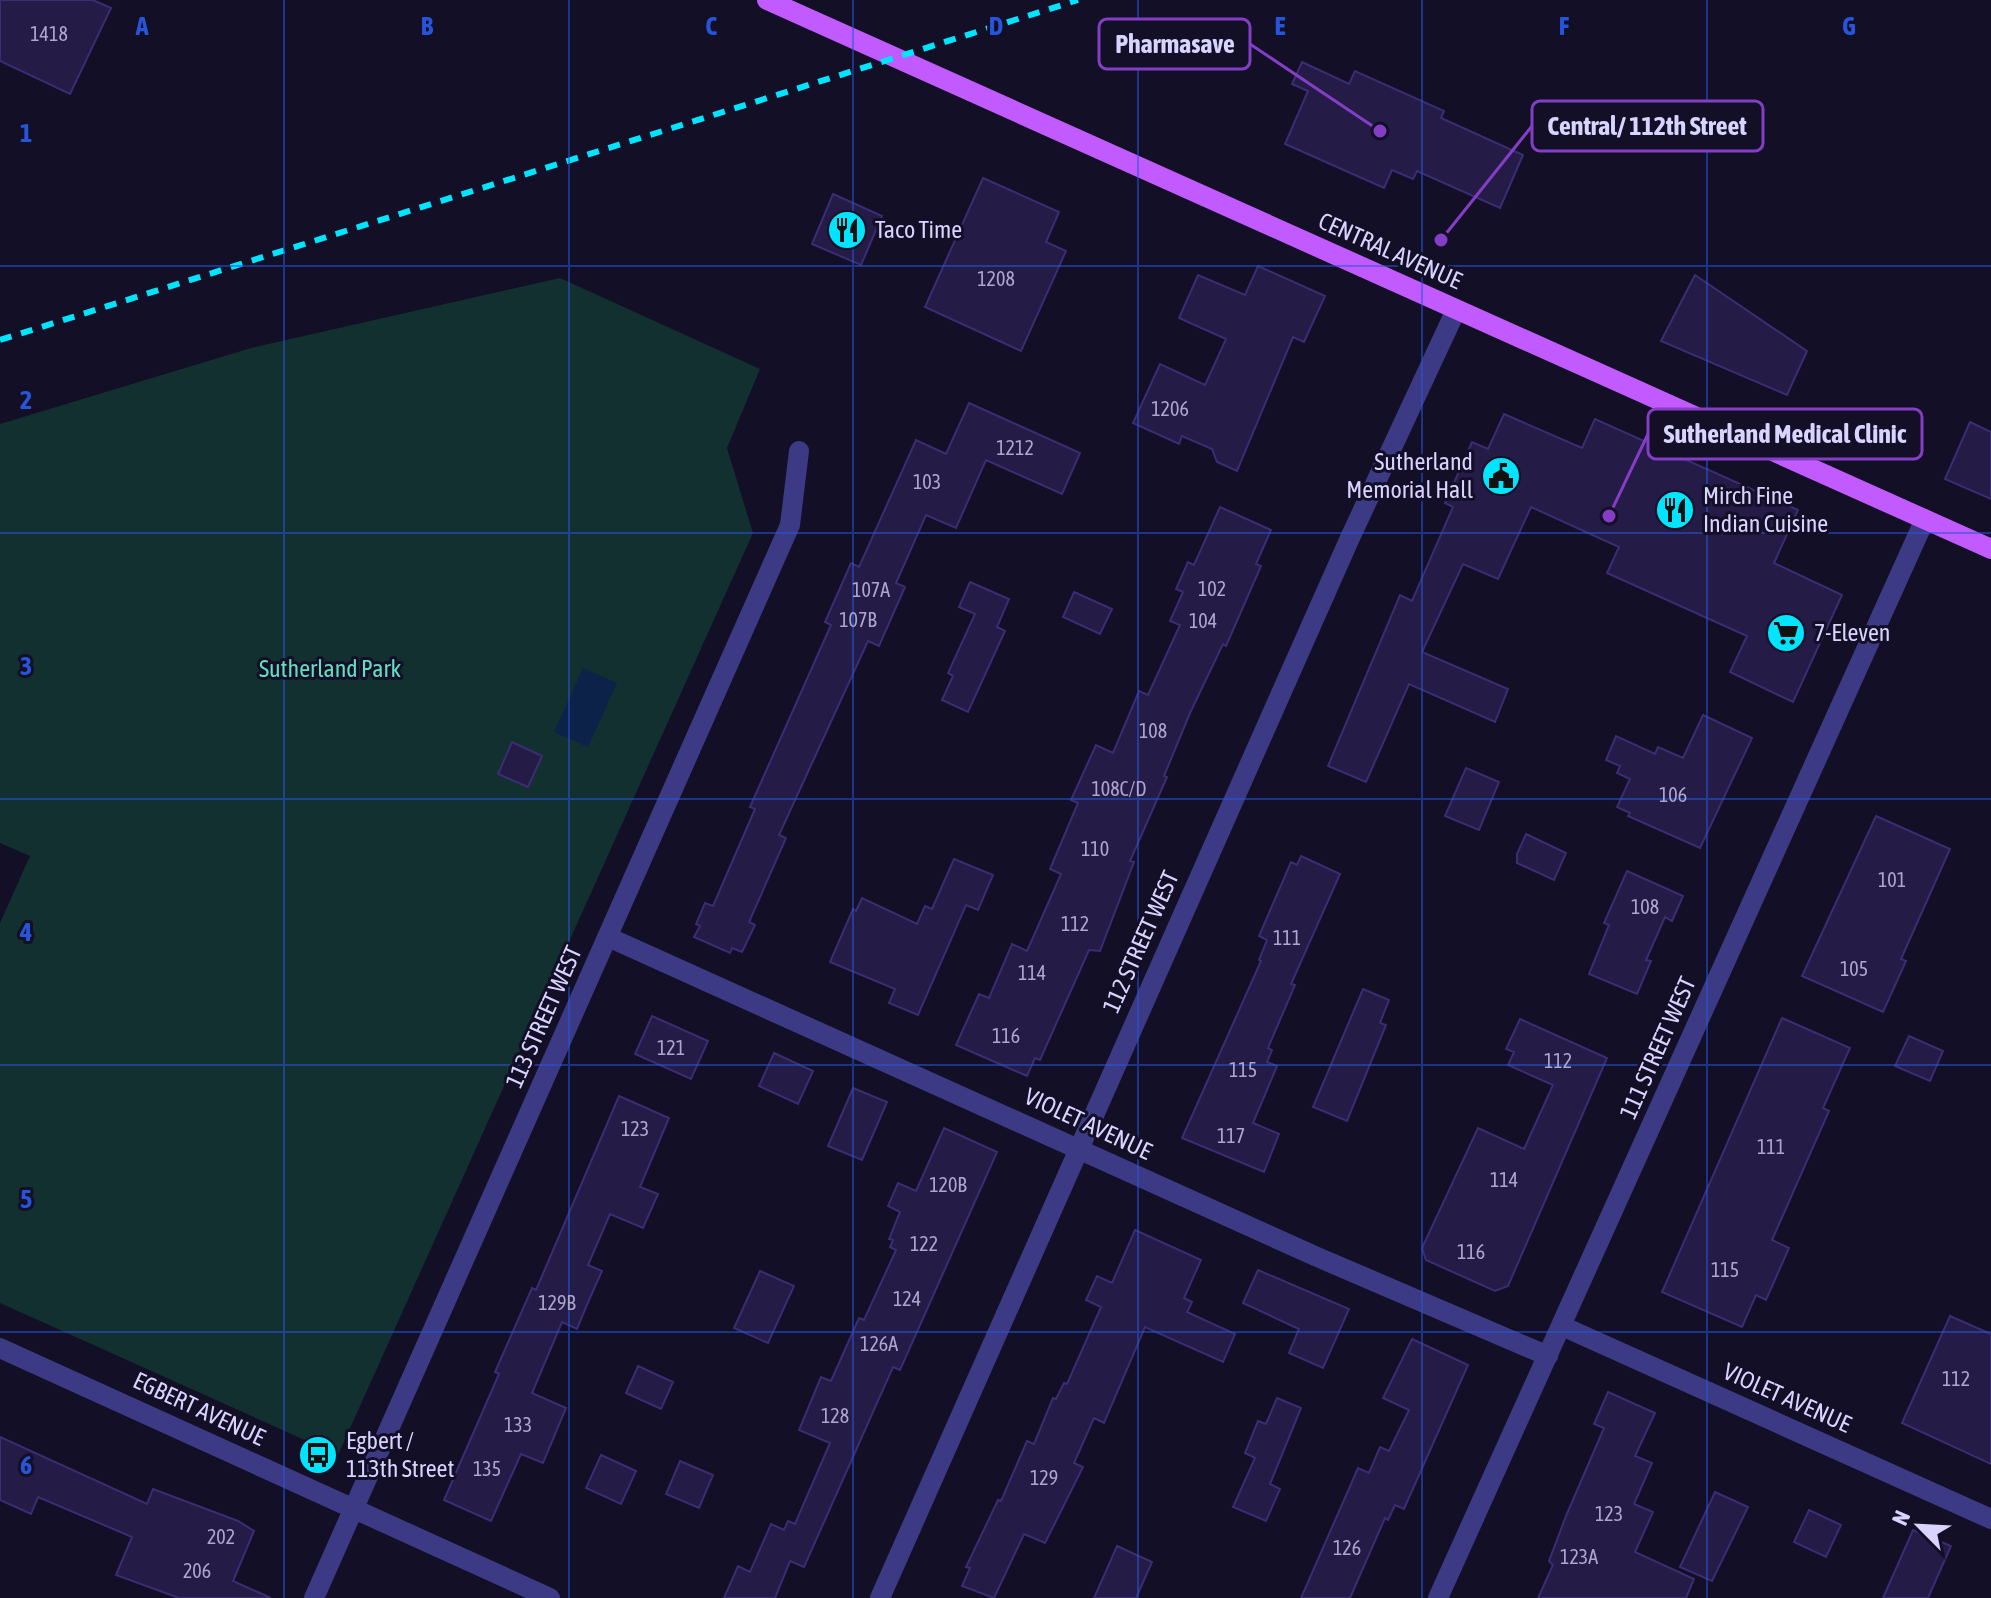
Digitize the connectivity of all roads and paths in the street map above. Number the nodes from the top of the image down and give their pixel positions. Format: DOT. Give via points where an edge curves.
graph roads {
  1 [pos="767,0"];
  2 [pos="1456,310"];
  3 [pos="799,451"];
  4 [pos="1925,519"];
  5 [pos="1991,549"];
  6 [pos="608,937"];
  7 [pos="1077,1148"];
  8 [pos="1562,1326"];
  9 [pos="0,1348"];
  10 [pos="1548,1356"];
  11 [pos="353,1510"];
  12 [pos="1991,1519"];
  13 [pos="314,1598"];
  14 [pos="550,1598"];
  15 [pos="880,1598"];
  16 [pos="1438,1598"];
  1 -- 2 [label="main road, CENTRAL AVENUE"];
  2 -- 4 [label="main road, CENTRAL AVENUE"];
  2 -- 7 [label="street, 112 STREET WEST"];
  3 -- 6 [label="street, 113 STREET WEST" via="790,525"];
  4 -- 5 [label="main road, CENTRAL AVENUE"];
  4 -- 8 [label="street, 111 STREET WEST"];
  6 -- 7 [label="street, VIOLET AVENUE"];
  6 -- 11 [label="street, 113 STREET WEST"];
  7 -- 10 [label="street, VIOLET AVENUE"];
  7 -- 15 [label="street, 112 STREET WEST"];
  8 -- 10 [label="street, 111 STREET WEST"];
  8 -- 12 [label="street, VIOLET AVENUE"];
  9 -- 11 [label="street, EGBERT AVENUE"];
  10 -- 16 [label="street, 111 STREET WEST"];
  11 -- 13 [label="street, 113 STREET WEST"];
  11 -- 14 [label="street, EGBERT AVENUE"];
}
